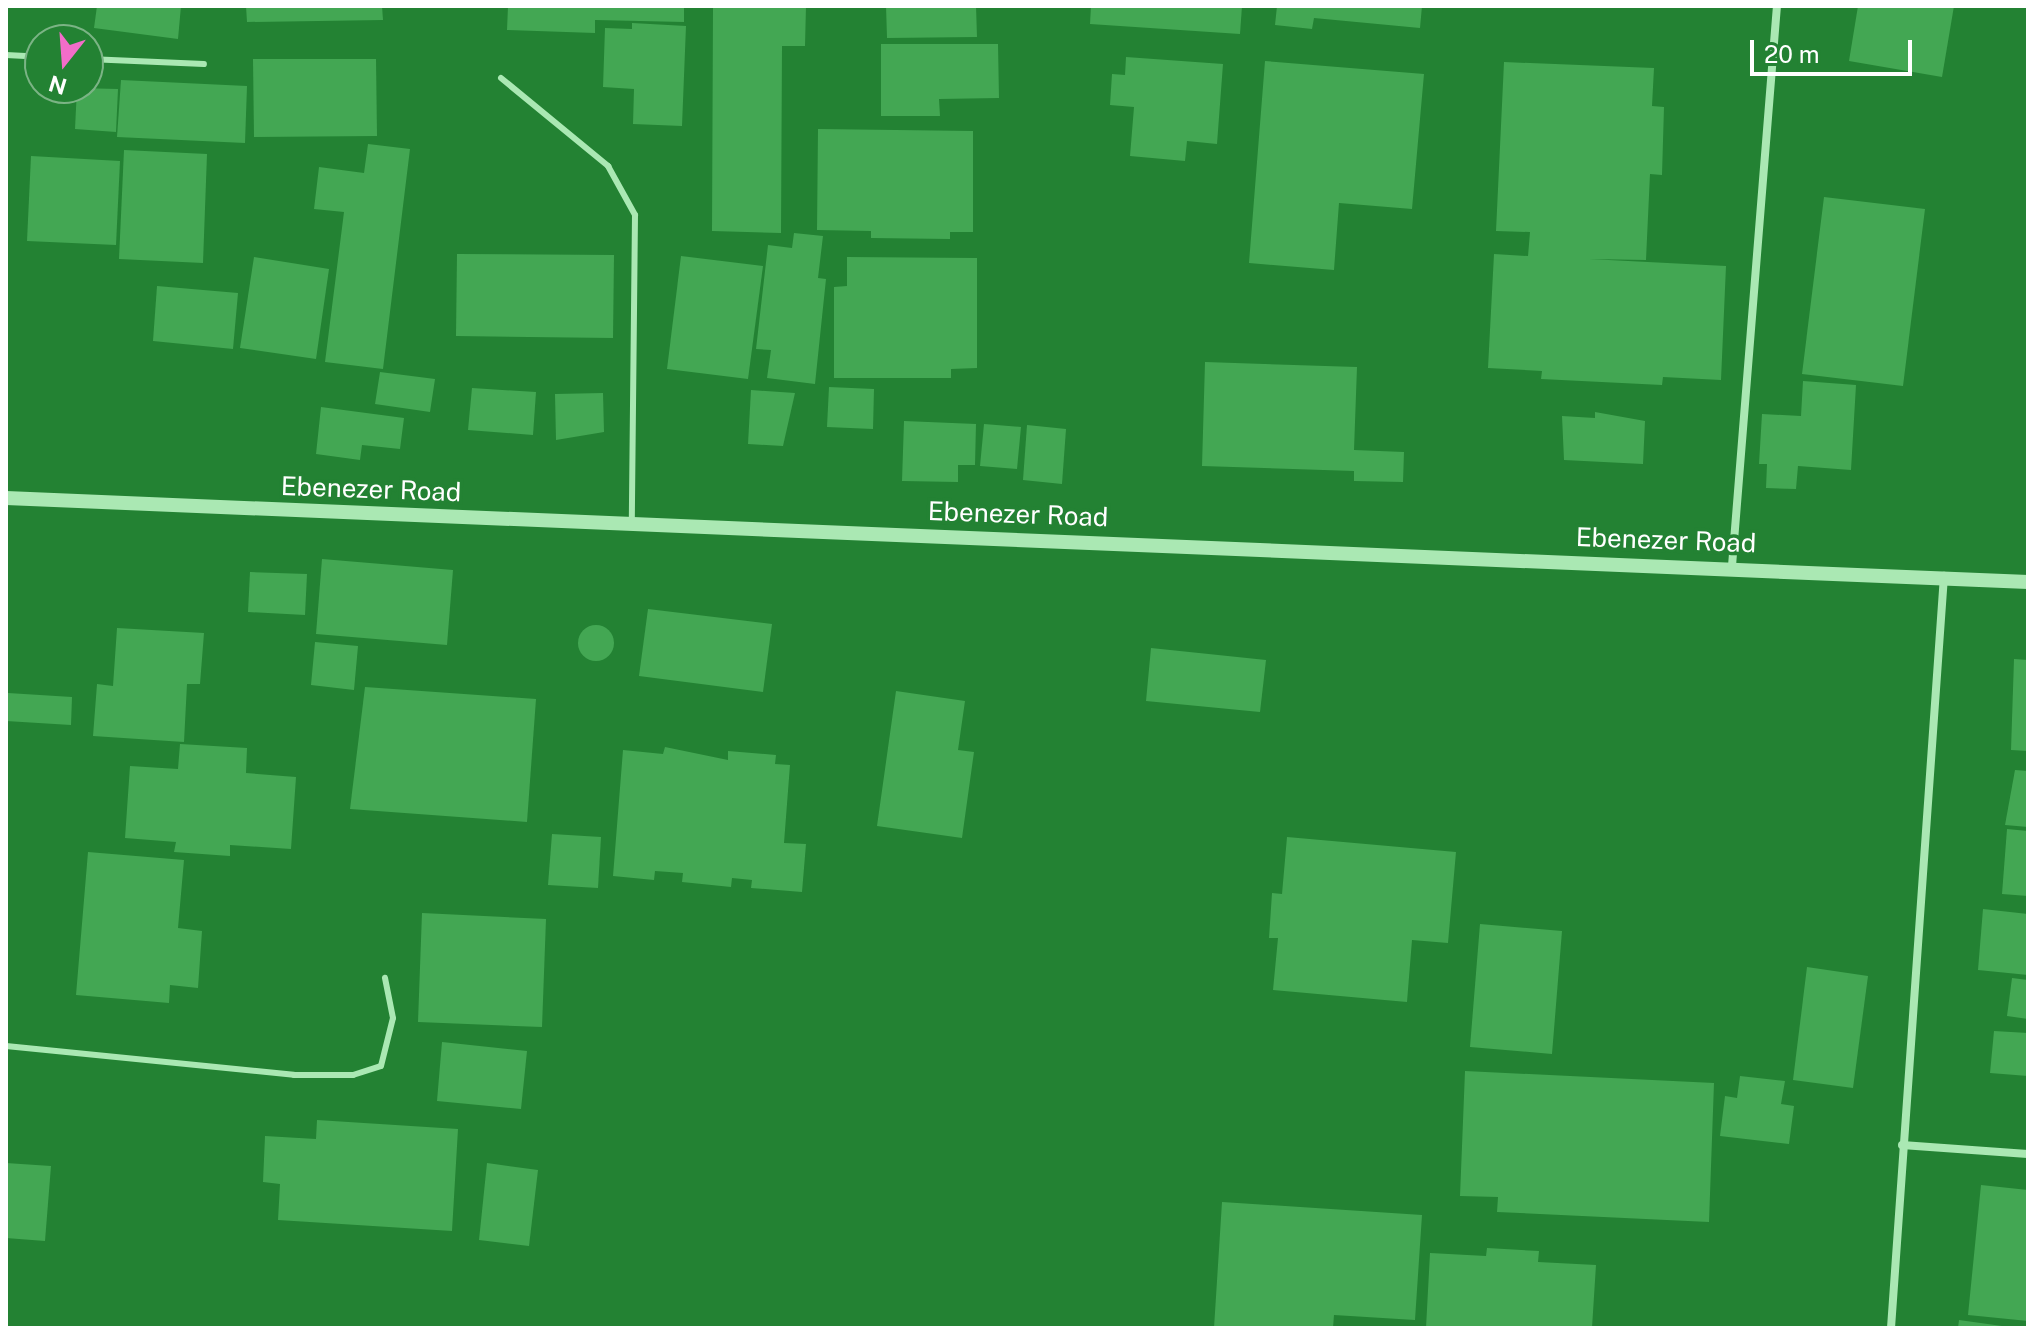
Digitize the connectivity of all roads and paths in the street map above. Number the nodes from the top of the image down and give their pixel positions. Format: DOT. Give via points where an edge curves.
graph roads {
  1 [pos="1777,6"];
  2 [pos="104,60"];
  3 [pos="204,64"];
  4 [pos="501,78"];
  5 [pos="6,498"];
  6 [pos="632,523"];
  7 [pos="1732,566"];
  8 [pos="1944,575"];
  9 [pos="2028,582"];
  10 [pos="385,978"];
  11 [pos="6,1046"];
  12 [pos="1902,1145"];
  13 [pos="2028,1154"];
  14 [pos="1891,1328"];
  1 -- 7 [label="street"];
  2 -- 3 [label="lane"];
  4 -- 6 [label="lane" via="608,166 635,215"];
  5 -- 6 [label="street, Ebenezer Road"];
  6 -- 7 [label="street, Ebenezer Road"];
  7 -- 8 [label="street, Ebenezer Road"];
  8 -- 9 [label="street, Ebenezer Road"];
  8 -- 12 [label="street"];
  10 -- 11 [label="lane" via="393,1018 381,1066 353,1075 294,1075"];
  12 -- 13 [label="street"];
  12 -- 14 [label="street"];
}
